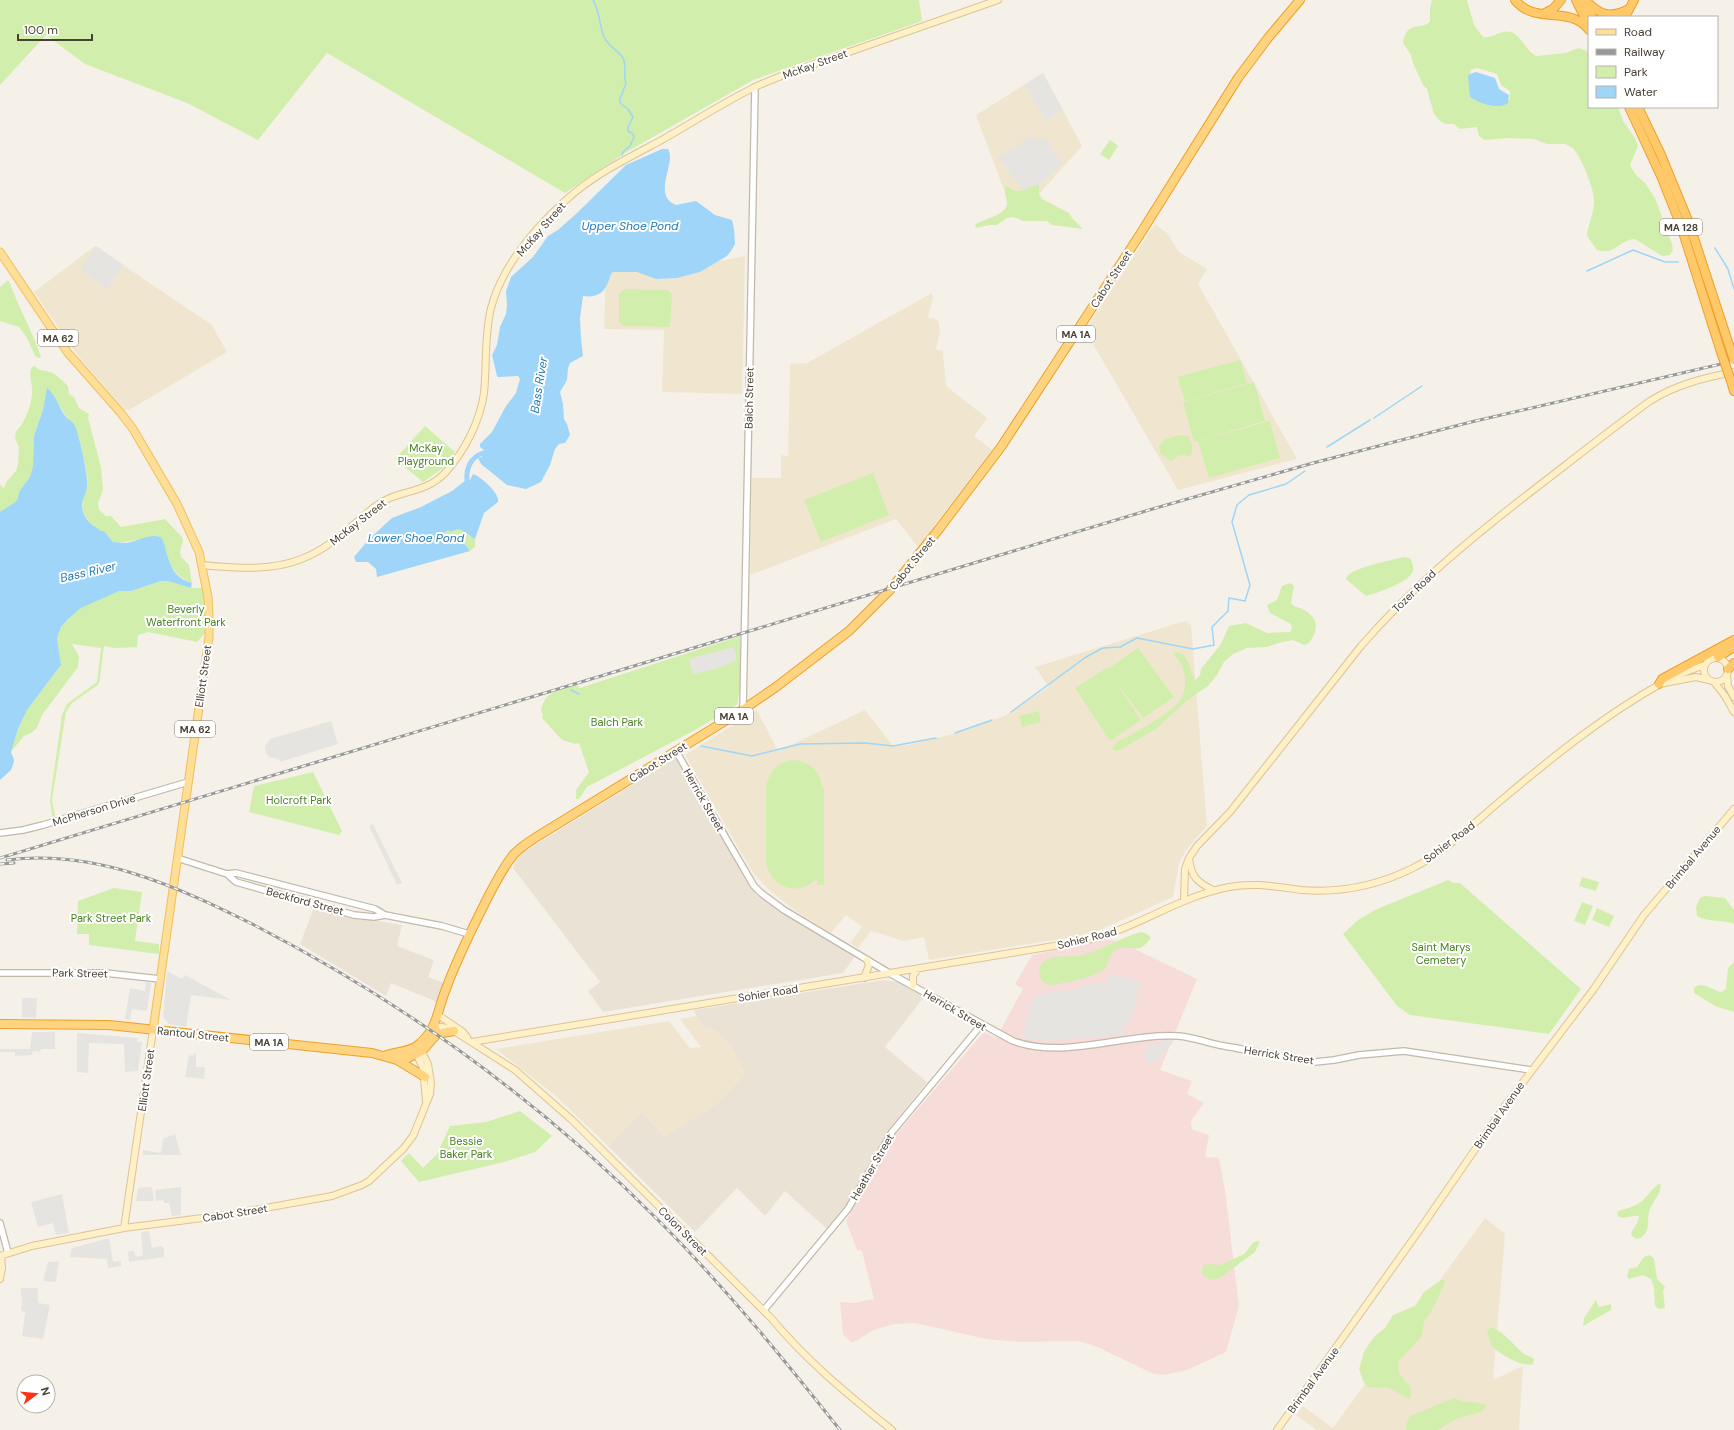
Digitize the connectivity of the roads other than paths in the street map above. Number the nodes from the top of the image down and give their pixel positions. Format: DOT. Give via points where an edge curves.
graph roads {
  1 [pos="998,0"];
  2 [pos="1300,0"];
  3 [pos="1561,0"];
  4 [pos="1576,0"];
  5 [pos="1584,0"];
  6 [pos="1634,0"];
  7 [pos="1516,1"];
  8 [pos="1629,9"];
  9 [pos="1542,14"];
  10 [pos="1592,16"];
  11 [pos="1626,16"];
  12 [pos="1588,24"];
  13 [pos="1588,29"];
  14 [pos="755,87"];
  15 [pos="1629,108"];
  16 [pos="1638,108"];
  17 [pos="0,252"];
  18 [pos="1734,360"];
  19 [pos="1734,372"];
  20 [pos="1734,391"];
  21 [pos="202,565"];
  22 [pos="1734,640"];
  23 [pos="1734,647"];
  24 [pos="1718,657"];
  25 [pos="1734,663"];
  26 [pos="1704,665"];
  27 [pos="1728,672"];
  28 [pos="1711,681"];
  29 [pos="1659,684"];
  30 [pos="1734,697"];
  31 [pos="743,710"];
  32 [pos="1734,712"];
  33 [pos="676,751"];
  34 [pos="188,782"];
  35 [pos="1734,809"];
  36 [pos="0,833"];
  37 [pos="177,858"];
  38 [pos="1189,858"];
  39 [pos="227,874"];
  40 [pos="1213,890"];
  41 [pos="1184,900"];
  42 [pos="385,915"];
  43 [pos="468,934"];
  44 [pos="867,960"];
  45 [pos="918,969"];
  46 [pos="0,973"];
  47 [pos="891,974"];
  48 [pos="864,978"];
  49 [pos="160,979"];
  50 [pos="913,986"];
  51 [pos="438,1015"];
  52 [pos="0,1024"];
  53 [pos="981,1025"];
  54 [pos="153,1030"];
  55 [pos="436,1030"];
  56 [pos="454,1031"];
  57 [pos="470,1041"];
  58 [pos="418,1050"];
  59 [pos="384,1056"];
  60 [pos="397,1060"];
  61 [pos="1531,1070"];
  62 [pos="425,1078"];
  63 [pos="426,1101"];
  64 [pos="0,1223"];
  65 [pos="124,1228"];
  66 [pos="8,1253"];
  67 [pos="1,1256"];
  68 [pos="0,1279"];
  69 [pos="764,1310"];
  70 [pos="892,1430"];
  71 [pos="1277,1430"];
  1 -- 14 [label="main road, McKay Street"];
  2 -- 31 [label="highway, Cabot Street / MA 1A" via="1238,78 1005,442 910,567 849,631 776,688"];
  3 -- 9 [label="highway" via="1553,9"];
  4 -- 12 [label="highway"];
  5 -- 8 [label="highway" via="1606,15"];
  5 -- 10 [label="highway"];
  6 -- 8 [label="highway"];
  7 -- 9 [label="highway" via="1531,12"];
  8 -- 11 [label="highway"];
  9 -- 13 [label="highway" via="1574,18 1582,21"];
  14 -- 21 [label="main road, McKay Street" via="631,157 582,188 561,204 522,248 505,275 491,308 484,391 478,417 458,457 434,483 382,501 330,544 302,560 274,567 230,568"];
  14 -- 31 [label="street, Balch Street"];
  15 -- 20 [label="highway, MA 128, bridge" via="1681,226"];
  16 -- 18 [label="highway, MA 128, bridge" via="1689,223"];
  17 -- 21 [label="main road, Elliott Street / MA 62" via="72,359 120,412 140,440 177,504 193,537"];
  19 -- 38 [label="main road, Tozer Road" via="1692,382 1650,401 1440,565 1361,646 1230,812 1197,846"];
  21 -- 34 [label="main road, Elliott Street / MA 62" via="208,597 209,629"];
  22 -- 29 [label="highway" via="1662,679"];
  23 -- 24 [label="highway"];
  24 -- 26 [label="main road" via="1712,658"];
  24 -- 27 [label="main road" via="1723,660"];
  25 -- 27 [label="highway"];
  26 -- 28 [label="main road" via="1705,676"];
  26 -- 29 [label="main road, Sohier Road"];
  27 -- 28 [label="main road" via="1724,679"];
  27 -- 30 [label="main road" via="1728,686"];
  28 -- 29 [label="main road" via="1696,677"];
  28 -- 32 [label="main road" via="1725,696"];
  29 -- 40 [label="main road, Sohier Road" via="1578,737 1435,854 1397,875 1340,889 1303,890 1253,885"];
  31 -- 33 [label="highway, Cabot Street / MA 1A"];
  33 -- 43 [label="highway, Cabot Street / MA 1A" via="518,850 506,866"];
  33 -- 44 [label="street, Herrick Street" via="754,886 770,901"];
  34 -- 36 [label="street, McPherson Drive" via="43,825"];
  34 -- 37 [label="main road, Elliott Street / MA 62"];
  35 -- 61 [label="main road, Brimbal Avenue" via="1644,916 1593,990"];
  37 -- 39 [label="street, Beckford Street"];
  37 -- 49 [label="main road, Elliott Street / MA 62"];
  38 -- 40 [label="main road" via="1191,871 1197,881"];
  38 -- 41 [label="main road, Tozer Road" via="1185,869"];
  39 -- 42 [label="street, Beckford Street" via="236,873 375,909"];
  39 -- 42 [label="street, Beckford Street" via="235,882 331,909 374,917"];
  40 -- 41 [label="main road, Sohier Road"];
  41 -- 45 [label="main road, Sohier Road" via="1104,936"];
  42 -- 43 [label="street, Beckford Street"];
  43 -- 51 [label="highway, Cabot Street / MA 1A"];
  44 -- 47 [label="street, Herrick Street"];
  44 -- 48 [label="main road" via="869,965"];
  45 -- 47 [label="main road, Sohier Road"];
  45 -- 50 [label="main road" via="913,976"];
  46 -- 49 [label="street, Park Street" via="105,973"];
  47 -- 48 [label="main road, Sohier Road"];
  47 -- 50 [label="street, Herrick Street"];
  48 -- 57 [label="main road, Sohier Road"];
  49 -- 54 [label="main road, Elliott Street / MA 62"];
  50 -- 53 [label="street, Herrick Street"];
  51 -- 55 [label="highway, Cabot Street / MA 1A"];
  51 -- 57 [label="main road, Colon Street" via="467,1035"];
  52 -- 54 [label="highway, Rantoul Street / MA 1A" via="94,1025"];
  53 -- 61 [label="street, Herrick Street" via="1013,1041 1039,1048 1178,1036 1319,1062 1404,1051"];
  53 -- 69 [label="street, Heather Street" via="892,1132 848,1209"];
  54 -- 59 [label="highway, Rantoul Street / MA 1A"];
  54 -- 65 [label="main road, Elliott Street / MA 62"];
  55 -- 56 [label="highway"];
  55 -- 58 [label="highway, Cabot Street / MA 1A"];
  56 -- 57 [label="main road, Colon Street"];
  57 -- 69 [label="main road, Colon Street" via="527,1080 572,1120"];
  58 -- 59 [label="highway, Rantoul Street / MA 1A"];
  58 -- 60 [label="highway"];
  58 -- 62 [label="main road, Cabot Street"];
  58 -- 63 [label="main road, Cabot Street" via="428,1064 430,1094"];
  59 -- 60 [label="highway, Rantoul Street / MA 1A"];
  60 -- 62 [label="highway, Rantoul Street"];
  61 -- 71 [label="main road, Brimbal Avenue"];
  62 -- 63 [label="main road, Cabot Street"];
  63 -- 65 [label="main road, Cabot Street" via="413,1136 403,1150 369,1181 355,1188 332,1196 272,1207"];
  64 -- 66 [label="street"];
  65 -- 66 [label="main road, Cabot Street"];
  66 -- 67 [label="main road, Cabot Street"];
  67 -- 68 [label="main road"];
  69 -- 70 [label="main road, Colon Street" via="793,1344 826,1376"];
}
